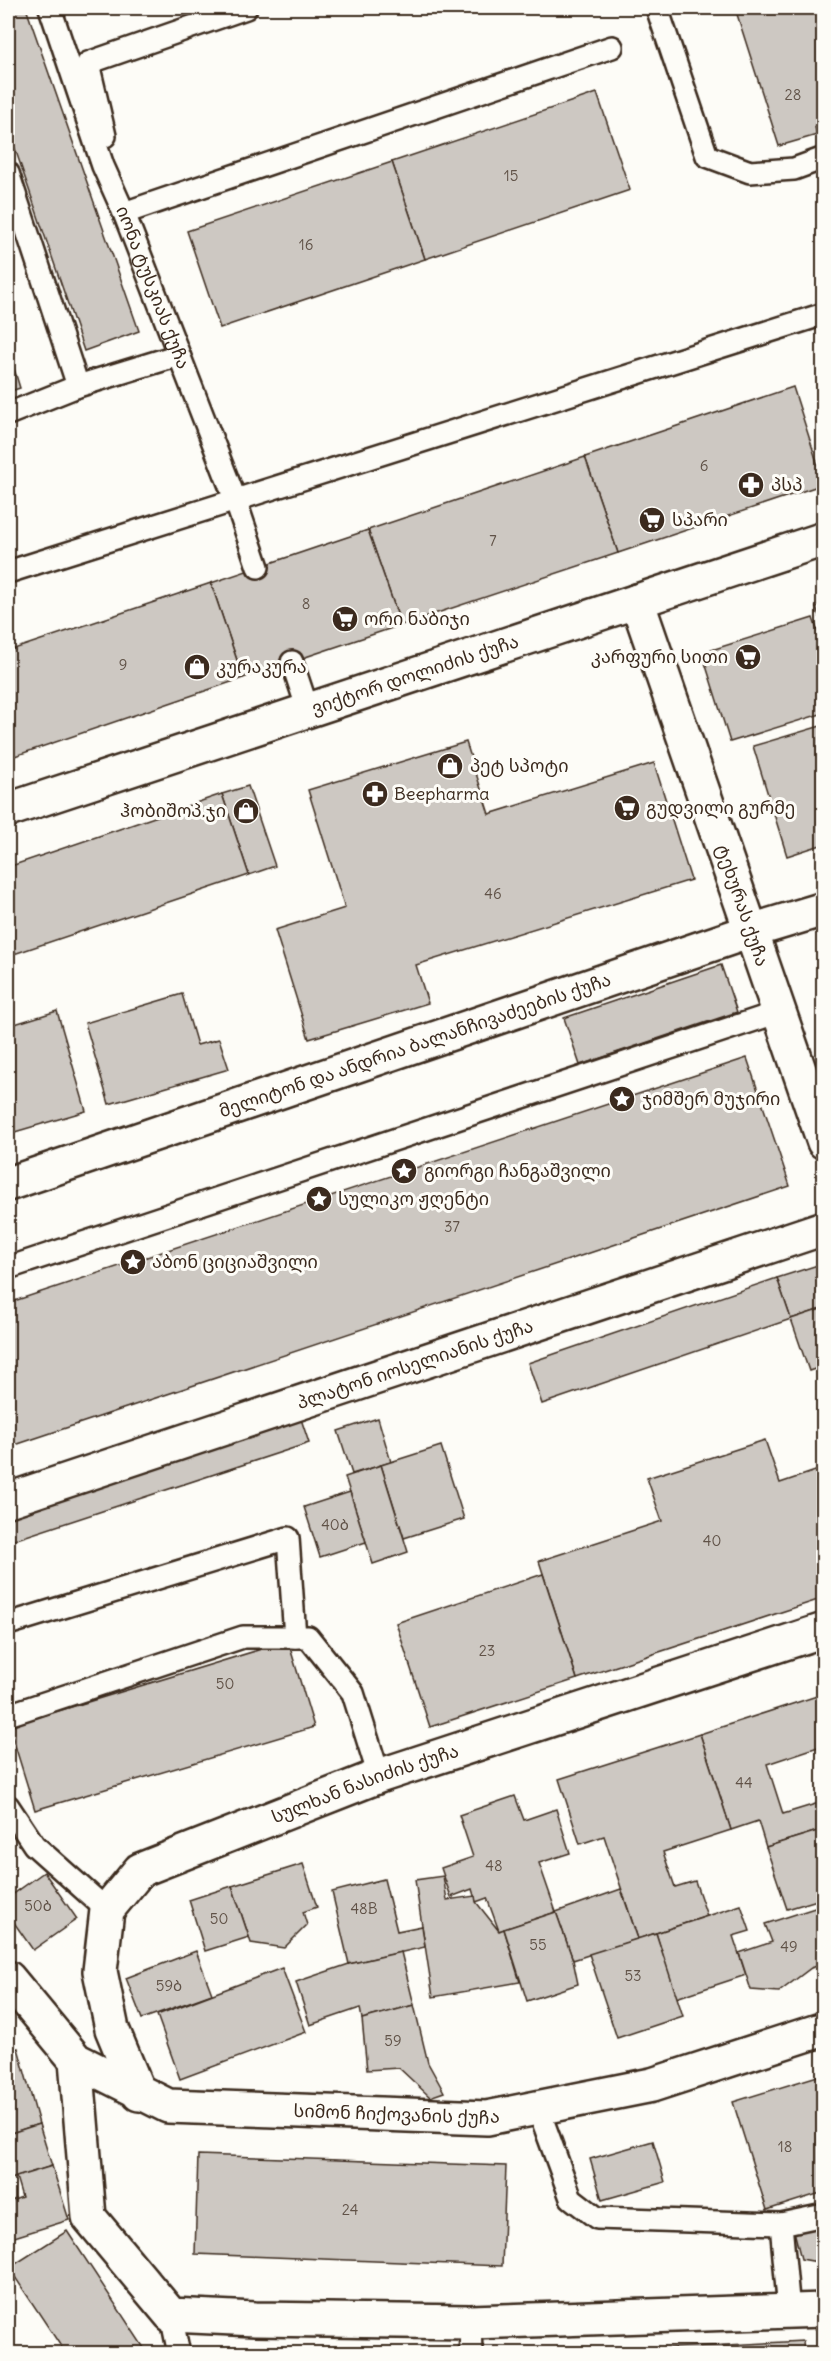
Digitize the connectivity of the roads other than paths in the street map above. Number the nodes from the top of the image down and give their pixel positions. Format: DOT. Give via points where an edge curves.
graph roads {
  1 [pos="50,8"];
  2 [pos="246,8"];
  3 [pos="657,8"];
  4 [pos="612,47"];
  5 [pos="824,158"];
  6 [pos="103,166"];
  7 [pos="8,173"];
  8 [pos="124,213"];
  9 [pos="824,314"];
  10 [pos="179,355"];
  11 [pos="78,386"];
  12 [pos="8,414"];
  13 [pos="235,499"];
  14 [pos="824,539"];
  15 [pos="258,567"];
  16 [pos="8,572"];
  17 [pos="637,601"];
  18 [pos="292,662"];
  19 [pos="308,710"];
  20 [pos="8,810"];
  21 [pos="824,909"];
  22 [pos="751,931"];
  23 [pos="779,1012"];
  24 [pos="824,1142"];
  25 [pos="8,1184"];
  26 [pos="824,1228"];
  27 [pos="8,1268"];
  28 [pos="8,1500"];
  29 [pos="8,1624"];
  30 [pos="824,1630"];
  31 [pos="295,1637"];
  32 [pos="8,1715"];
  33 [pos="380,1776"];
  34 [pos="8,1806"];
  35 [pos="107,1910"];
  36 [pos="8,1978"];
  37 [pos="824,2029"];
  38 [pos="76,2060"];
  39 [pos="139,2094"];
  40 [pos="538,2108"];
  41 [pos="824,2215"];
  42 [pos="781,2224"];
  43 [pos="824,2310"];
  44 [pos="789,2311"];
  45 [pos="171,2315"];
  46 [pos="470,2338"];
  47 [pos="179,2354"];
  1 -- 6 [label="lane, იონა ტუსკიას ქუჩა"];
  2 -- 6 [label="lane" via="88,63 105,132"];
  3 -- 5 [label="lane" via="707,156 750,172 794,169"];
  4 -- 8 [label="lane"];
  6 -- 8 [label="lane, იონა ტუსკიას ქუჩა"];
  7 -- 11 [label="lane"];
  8 -- 10 [label="lane, იონა ტუსკიას ქუჩა"];
  9 -- 13 [label="lane"];
  10 -- 11 [label="lane"];
  10 -- 13 [label="lane, იონა ტუსკიას ქუჩა"];
  11 -- 12 [label="lane"];
  13 -- 15 [label="lane, იონა ტუსკიას ქუჩა"];
  13 -- 16 [label="lane"];
  14 -- 17 [label="street, ვიქტორ დოლიძის ქუჩა"];
  17 -- 19 [label="street, ვიქტორ დოლიძის ქუჩა"];
  17 -- 22 [label="street, ტეხურას ქუჩა"];
  18 -- 19 [label="lane"];
  19 -- 20 [label="street, ვიქტორ დოლიძის ქუჩა"];
  21 -- 22 [label="street, მელიტონ და ანდრია ბალანჩივაძეების ქუჩა"];
  22 -- 23 [label="street, ტეხურას ქუჩა"];
  22 -- 25 [label="street, მელიტონ და ანდრია ბალანჩივაძეების ქუჩა"];
  23 -- 24 [label="street, ტეხურას ქუჩა"];
  23 -- 27 [label="lane"];
  26 -- 28 [label="street, პლატონ იოსელიანის ქუჩა"];
  29 -- 31 [label="lane" via="288,1538"];
  30 -- 33 [label="street, სულხან ნასიძის ქუჩა"];
  31 -- 32 [label="lane" via="243,1637"];
  31 -- 33 [label="lane" via="308,1637 353,1693"];
  33 -- 35 [label="street, სულხან ნასიძის ქუჩა" via="140,1870"];
  34 -- 35 [label="lane" via="34,1845"];
  35 -- 39 [label="street" via="100,1971 112,2029"];
  36 -- 38 [label="street, სიმონ ჩიქოვანის ქუჩა"];
  37 -- 40 [label="street, სიმონ ჩიქოვანის ქუჩა" via="652,2085"];
  38 -- 39 [label="street, სიმონ ჩიქოვანის ქუჩა"];
  38 -- 45 [label="street" via="89,2217"];
  39 -- 40 [label="street, სიმონ ჩიქოვანის ქუჩა" via="168,2106 487,2118"];
  40 -- 42 [label="lane" via="572,2198 597,2218"];
  41 -- 42 [label="lane"];
  42 -- 44 [label="lane"];
  43 -- 44 [label="street"];
  44 -- 46 [label="street"];
  45 -- 46 [label="street"];
  45 -- 47 [label="lane"];
}
